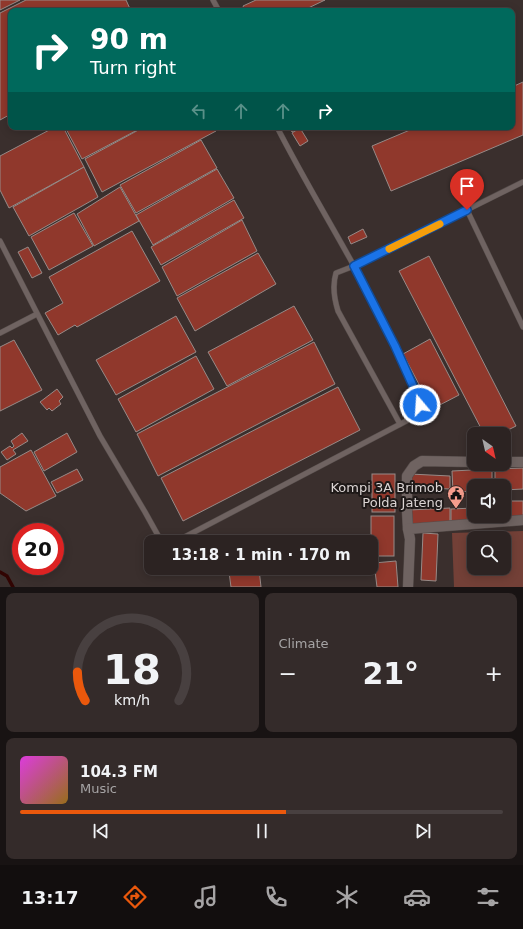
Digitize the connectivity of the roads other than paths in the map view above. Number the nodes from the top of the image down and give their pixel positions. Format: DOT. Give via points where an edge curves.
graph roads {
  1 [pos="279,130"];
  2 [pos="523,182"];
  3 [pos="467,210"];
  4 [pos="0,241"];
  5 [pos="354,266"];
  6 [pos="37,314"];
  7 [pos="523,327"];
  8 [pos="0,333"];
  9 [pos="400,424"];
  10 [pos="467,462"];
  11 [pos="511,462"];
  12 [pos="523,462"];
  13 [pos="523,520"];
  14 [pos="408,529"];
  15 [pos="158,535"];
  16 [pos="188,535"];
  17 [pos="408,587"];
  1 -- 5 [label="lane"];
  2 -- 3 [label="lane"];
  3 -- 5 [label="lane"];
  3 -- 7 [label="lane"];
  4 -- 6 [label="lane"];
  5 -- 9 [label="lane" via="418,397 420,405 416,413"];
  5 -- 9 [label="lane" via="336,273 333,282 335,301 344,324"];
  6 -- 8 [label="lane"];
  6 -- 15 [label="lane" via="114,460"];
  9 -- 16 [label="lane"];
  10 -- 14 [label="street" via="422,461 414,466 407,476"];
  11 -- 12 [label="street"];
  13 -- 14 [label="street"];
  14 -- 17 [label="street"];
}
